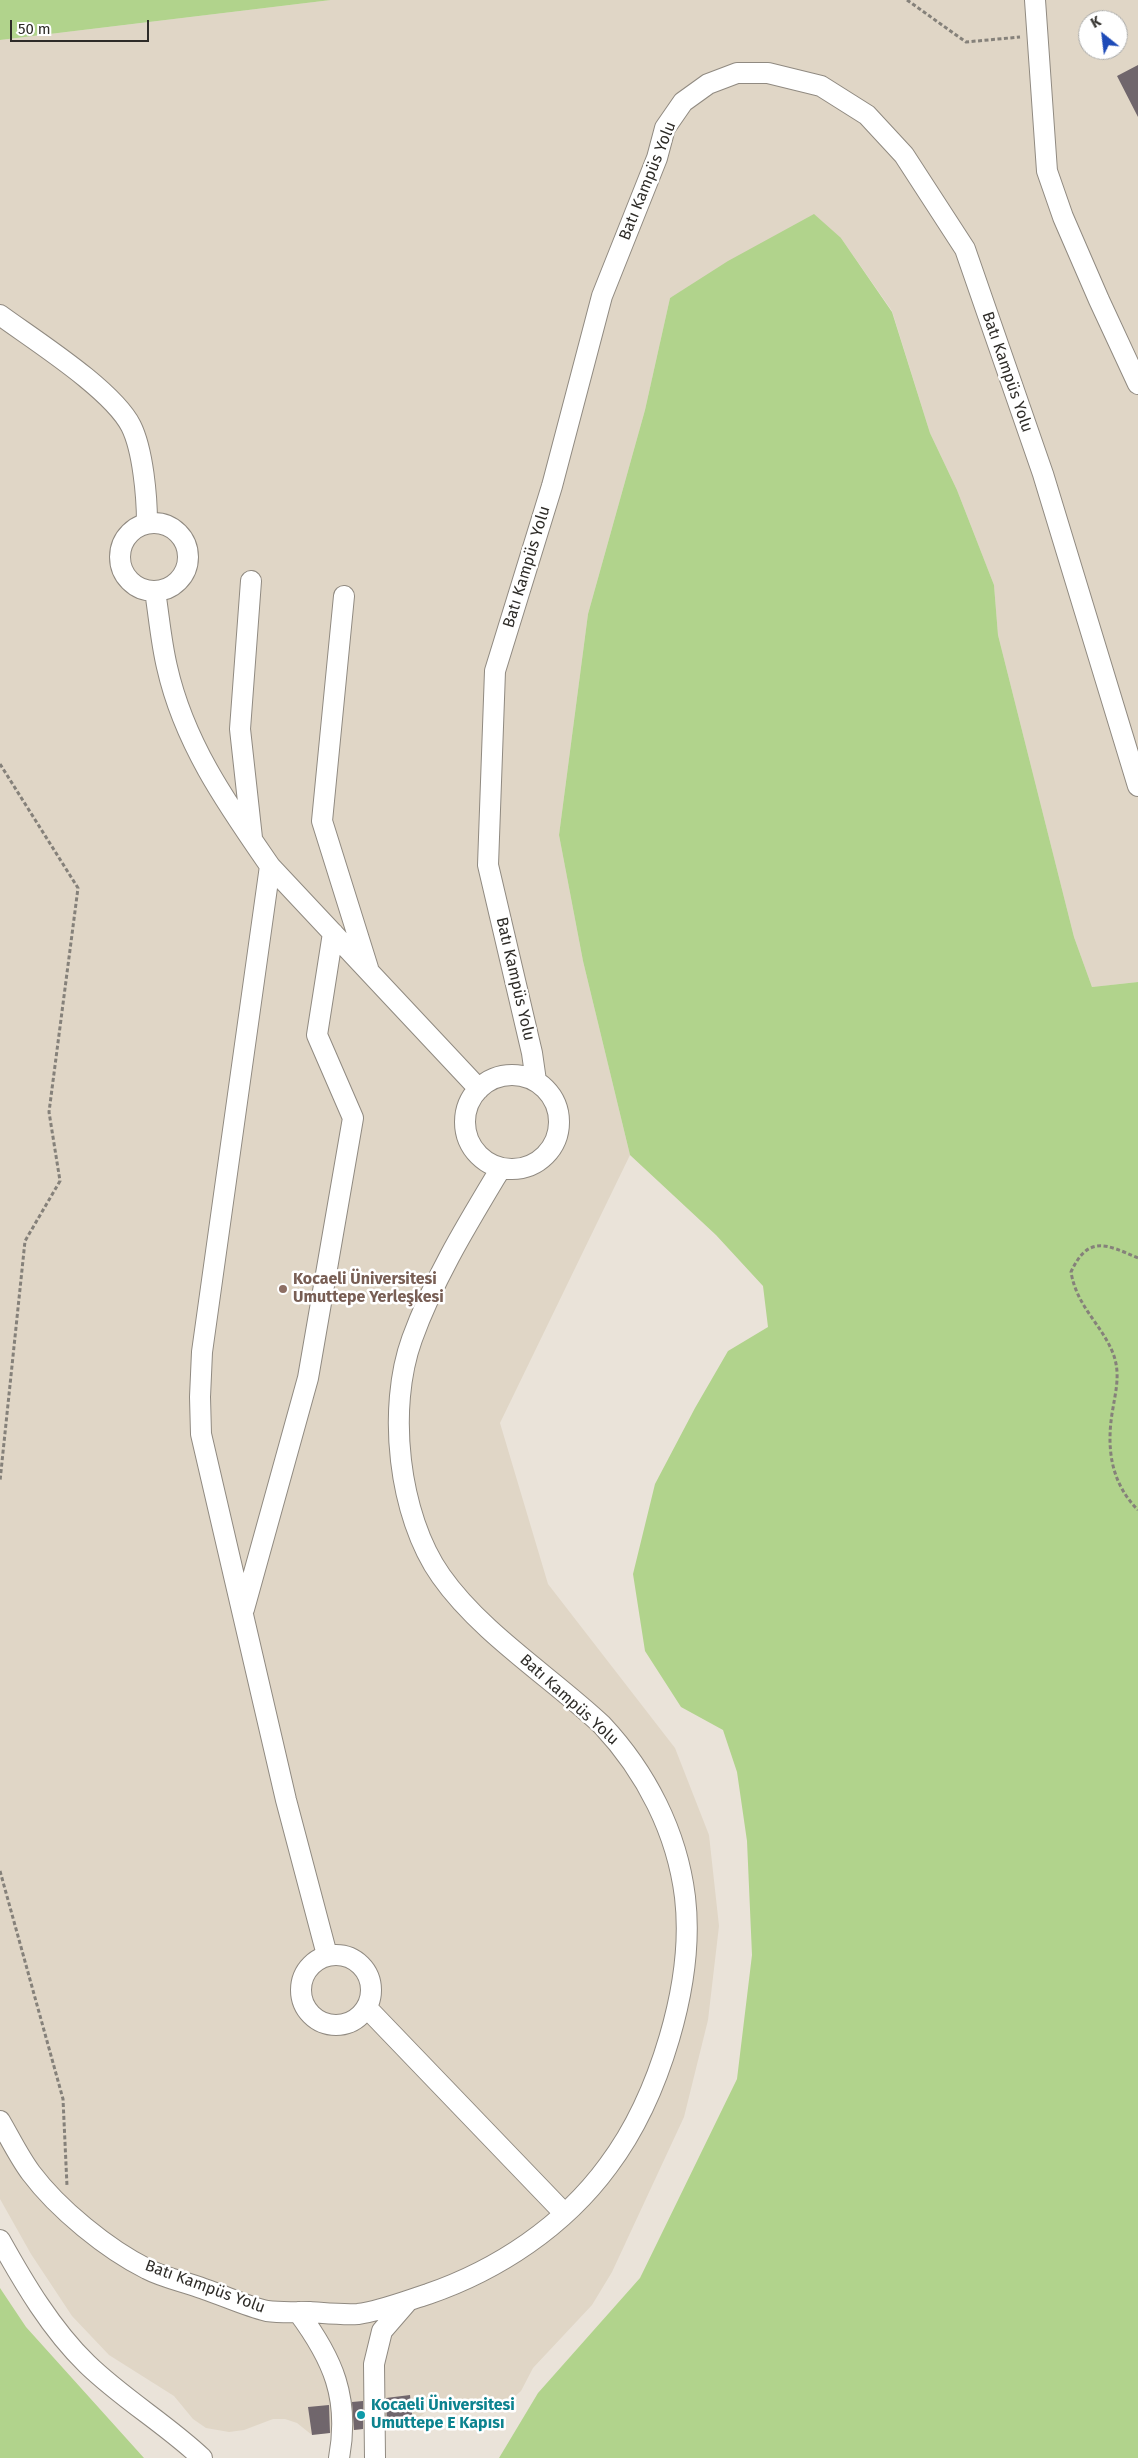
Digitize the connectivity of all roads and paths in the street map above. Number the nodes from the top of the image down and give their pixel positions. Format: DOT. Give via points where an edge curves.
graph roads {
  1 [pos="907,0"];
  2 [pos="1035,0"];
  3 [pos="1038,36"];
  4 [pos="0,315"];
  5 [pos="1138,384"];
  6 [pos="147,523"];
  7 [pos="251,581"];
  8 [pos="155,591"];
  9 [pos="344,596"];
  10 [pos="0,764"];
  11 [pos="1138,786"];
  12 [pos="252,840"];
  13 [pos="270,866"];
  14 [pos="333,933"];
  15 [pos="370,972"];
  16 [pos="536,1081"];
  17 [pos="479,1088"];
  18 [pos="501,1168"];
  19 [pos="1138,1258"];
  20 [pos="0,1481"];
  21 [pos="1138,1510"];
  22 [pos="243,1611"];
  23 [pos="0,1871"];
  24 [pos="327,1955"];
  25 [pos="367,2008"];
  26 [pos="0,2121"];
  27 [pos="68,2212"];
  28 [pos="564,2212"];
  29 [pos="0,2240"];
  30 [pos="408,2301"];
  31 [pos="298,2312"];
  32 [pos="202,2458"];
  33 [pos="339,2458"];
  34 [pos="375,2458"];
  1 -- 3 [label="path" via="966,42"];
  2 -- 3 [label="street"];
  3 -- 5 [label="street" via="1047,171 1098,300"];
  4 -- 6 [label="street" via="83,376 113,403 131,426 147,500"];
  6 -- 8 [label="street" via="128,535 122,544 121,567 134,584"];
  6 -- 8 [label="street" via="164,524 179,533 189,553 184,575 176,584"];
  7 -- 12 [label="street" via="240,729"];
  8 -- 12 [label="street" via="167,668 187,728 216,787"];
  9 -- 15 [label="street" via="322,822"];
  10 -- 20 [label="path" via="78,888 49,1112 60,1181 25,1241"];
  11 -- 16 [label="street, Batı Kampüs Yolu" via="1043,474 964,249 904,155 868,115 821,86 768,73 737,74 708,84 683,102 665,128 602,296 552,486 494,671 488,865"];
  12 -- 13 [label="street"];
  13 -- 14 [label="street"];
  13 -- 22 [label="street" via="202,1352 200,1397 201,1434"];
  14 -- 15 [label="street"];
  14 -- 22 [label="street" via="317,1035 353,1118 308,1378"];
  15 -- 17 [label="street"];
  16 -- 17 [label="street" via="506,1075"];
  16 -- 18 [label="street" via="549,1092 557,1105 558,1137 550,1152 538,1162 523,1169"];
  17 -- 18 [label="street" via="465,1115 466,1131 470,1145 480,1157"];
  18 -- 28 [label="street, Batı Kampüs Yolu" via="462,1234 412,1340 399,1420 404,1484 412,1514 440,1576 465,1605 576,1701 622,1747 659,1808 674,1846 685,1897 683,1971 666,2048 652,2090 610,2164 589,2190"];
  19 -- 21 [label="path" via="1112,1247 1092,1246 1084,1251 1071,1272 1074,1289 1114,1355 1118,1376 1108,1440 1110,1457 1116,1480"];
  22 -- 24 [label="street" via="286,1800"];
  23 -- 27 [label="path" via="63,2099"];
  24 -- 25 [label="street" via="350,1957 367,1973 371,1996"];
  24 -- 25 [label="street" via="316,1960 302,1979 301,1996 308,2012 316,2020 338,2025 350,2022"];
  25 -- 28 [label="street"];
  26 -- 27 [label="street, Batı Kampüs Yolu" via="31,2173"];
  27 -- 31 [label="street, Batı Kampüs Yolu" via="84,2228 148,2269 268,2311"];
  28 -- 30 [label="street, Batı Kampüs Yolu" via="524,2246 486,2270"];
  29 -- 32 [label="street" via="22,2280 86,2364"];
  30 -- 31 [label="street, Batı Kampüs Yolu" via="358,2314"];
  30 -- 34 [label="street" via="382,2331 374,2364"];
  31 -- 33 [label="street" via="319,2340 338,2386 343,2416"];
}
